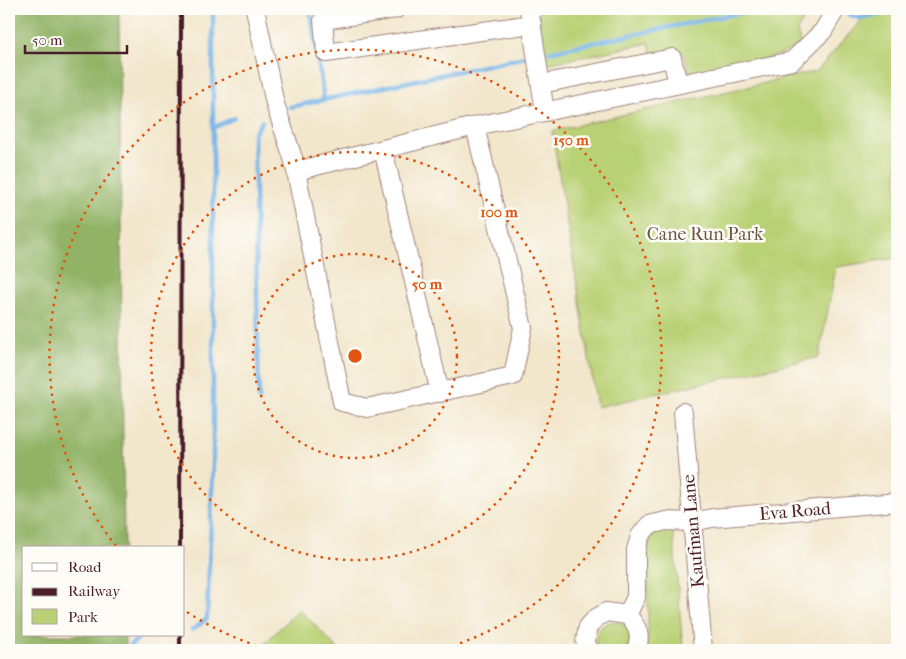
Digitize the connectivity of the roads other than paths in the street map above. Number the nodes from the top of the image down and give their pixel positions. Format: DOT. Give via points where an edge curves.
graph roads {
  1 [pos="255,9"];
  2 [pos="396,9"];
  3 [pos="836,9"];
  4 [pos="530,17"];
  5 [pos="541,84"];
  6 [pos="678,84"];
  7 [pos="545,112"];
  8 [pos="474,126"];
  9 [pos="383,149"];
  10 [pos="296,171"];
  11 [pos="440,393"];
  12 [pos="684,412"];
  13 [pos="897,502"];
  14 [pos="693,522"];
  15 [pos="627,614"];
  16 [pos="589,650"];
  17 [pos="636,650"];
  18 [pos="703,650"];
  1 -- 10 [label="street" via="275,104"];
  2 -- 4 [label="street" via="323,20 326,53"];
  3 -- 6 [label="street" via="823,31 792,61"];
  4 -- 5 [label="street"];
  5 -- 6 [label="street" via="672,58"];
  5 -- 7 [label="street"];
  6 -- 7 [label="street"];
  7 -- 8 [label="street"];
  8 -- 9 [label="street"];
  8 -- 11 [label="street" via="523,328 514,376"];
  9 -- 10 [label="street"];
  9 -- 11 [label="street"];
  10 -- 11 [label="street" via="342,402 367,408"];
  12 -- 14 [label="street, Kaufman Lane"];
  13 -- 14 [label="street, Eva Road"];
  14 -- 15 [label="street, Eva Road" via="666,521 649,525 640,536 636,550 636,597"];
  14 -- 18 [label="street, Kaufman Lane"];
  15 -- 16 [label="street" via="606,612 596,618 588,627 585,641"];
  15 -- 17 [label="street" via="635,622 640,640"];
}
